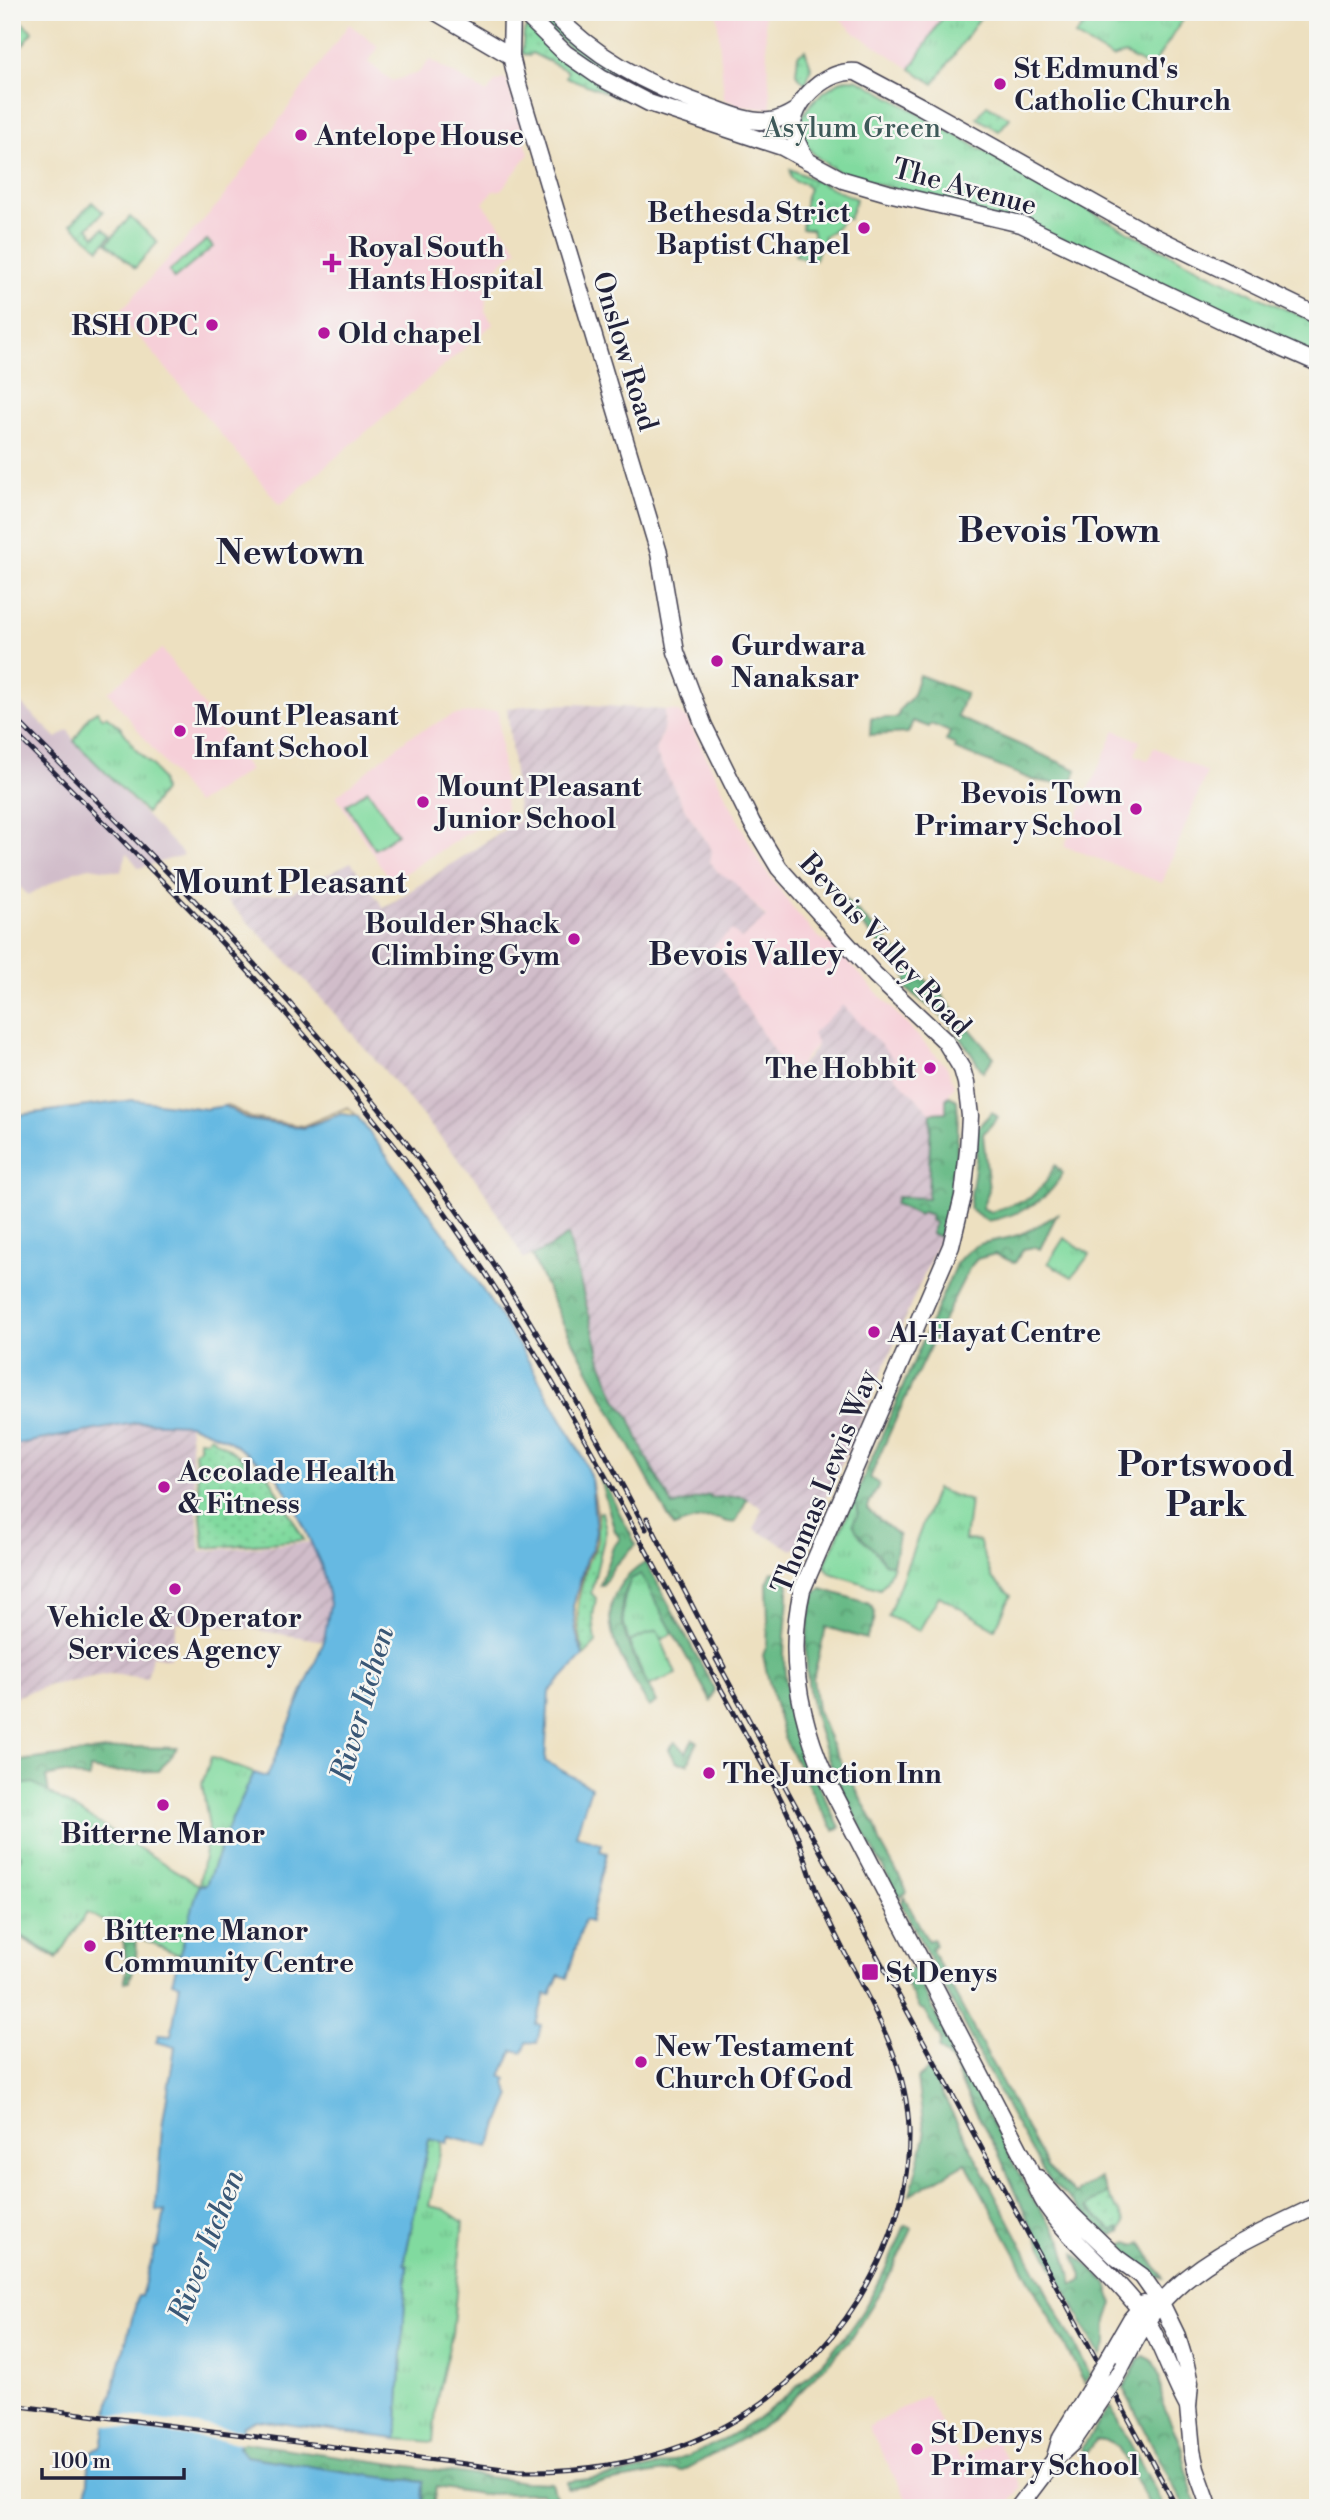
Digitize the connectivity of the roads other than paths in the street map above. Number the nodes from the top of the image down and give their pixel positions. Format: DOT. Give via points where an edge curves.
graph roads {
  1 [pos="436,12"];
  2 [pos="512,12"];
  3 [pos="523,12"];
  4 [pos="552,12"];
  5 [pos="512,56"];
  6 [pos="795,111"];
  7 [pos="807,161"];
  8 [pos="1318,316"];
  9 [pos="1318,363"];
  10 [pos="695,705"];
  11 [pos="962,1069"];
  12 [pos="1028,2166"];
  13 [pos="1318,2205"];
  14 [pos="1151,2306"];
  15 [pos="1130,2351"];
  16 [pos="1171,2370"];
  17 [pos="1097,2394"];
  18 [pos="1188,2407"];
  19 [pos="1018,2508"];
  20 [pos="1210,2508"];
  1 -- 5 [label="main road"];
  2 -- 5 [label="main road, Onslow Road"];
  3 -- 7 [label="main road, The Avenue" via="565,53 624,91"];
  4 -- 6 [label="main road" via="594,50 683,98 761,121"];
  5 -- 10 [label="main road, Onslow Road" via="659,553 673,639"];
  6 -- 7 [label="main road" via="794,134"];
  6 -- 8 [label="main road, The Avenue" via="811,90 830,78 849,71 869,77 1143,231"];
  7 -- 9 [label="main road, The Avenue" via="866,187 1021,224"];
  10 -- 11 [label="main road, Bevois Valley Road" via="774,860 875,975 939,1034"];
  11 -- 12 [label="main road, Thomas Lewis Way" via="969,1103 968,1150 951,1246 808,1572 798,1606 795,1662 806,1729 826,1779"];
  12 -- 14 [label="main road, Thomas Lewis Way" via="1117,2258"];
  12 -- 14 [label="main road, Thomas Lewis Way" via="1045,2204 1116,2280"];
  13 -- 14 [label="main road" via="1222,2254"];
  14 -- 15 [label="main road"];
  14 -- 16 [label="main road, Thomas Lewis Way"];
  14 -- 17 [label="main road, bridge" via="1108,2357"];
  14 -- 18 [label="main road, Thomas Lewis Way" via="1184,2357 1190,2383"];
  15 -- 16 [label="main road" via="1152,2350"];
  15 -- 17 [label="main road, bridge" via="1114,2380"];
  16 -- 18 [label="main road, Thomas Lewis Way"];
  17 -- 19 [label="main road" via="1061,2437 1055,2459"];
  18 -- 20 [label="main road, Thomas Lewis Way" via="1196,2469"];
}
